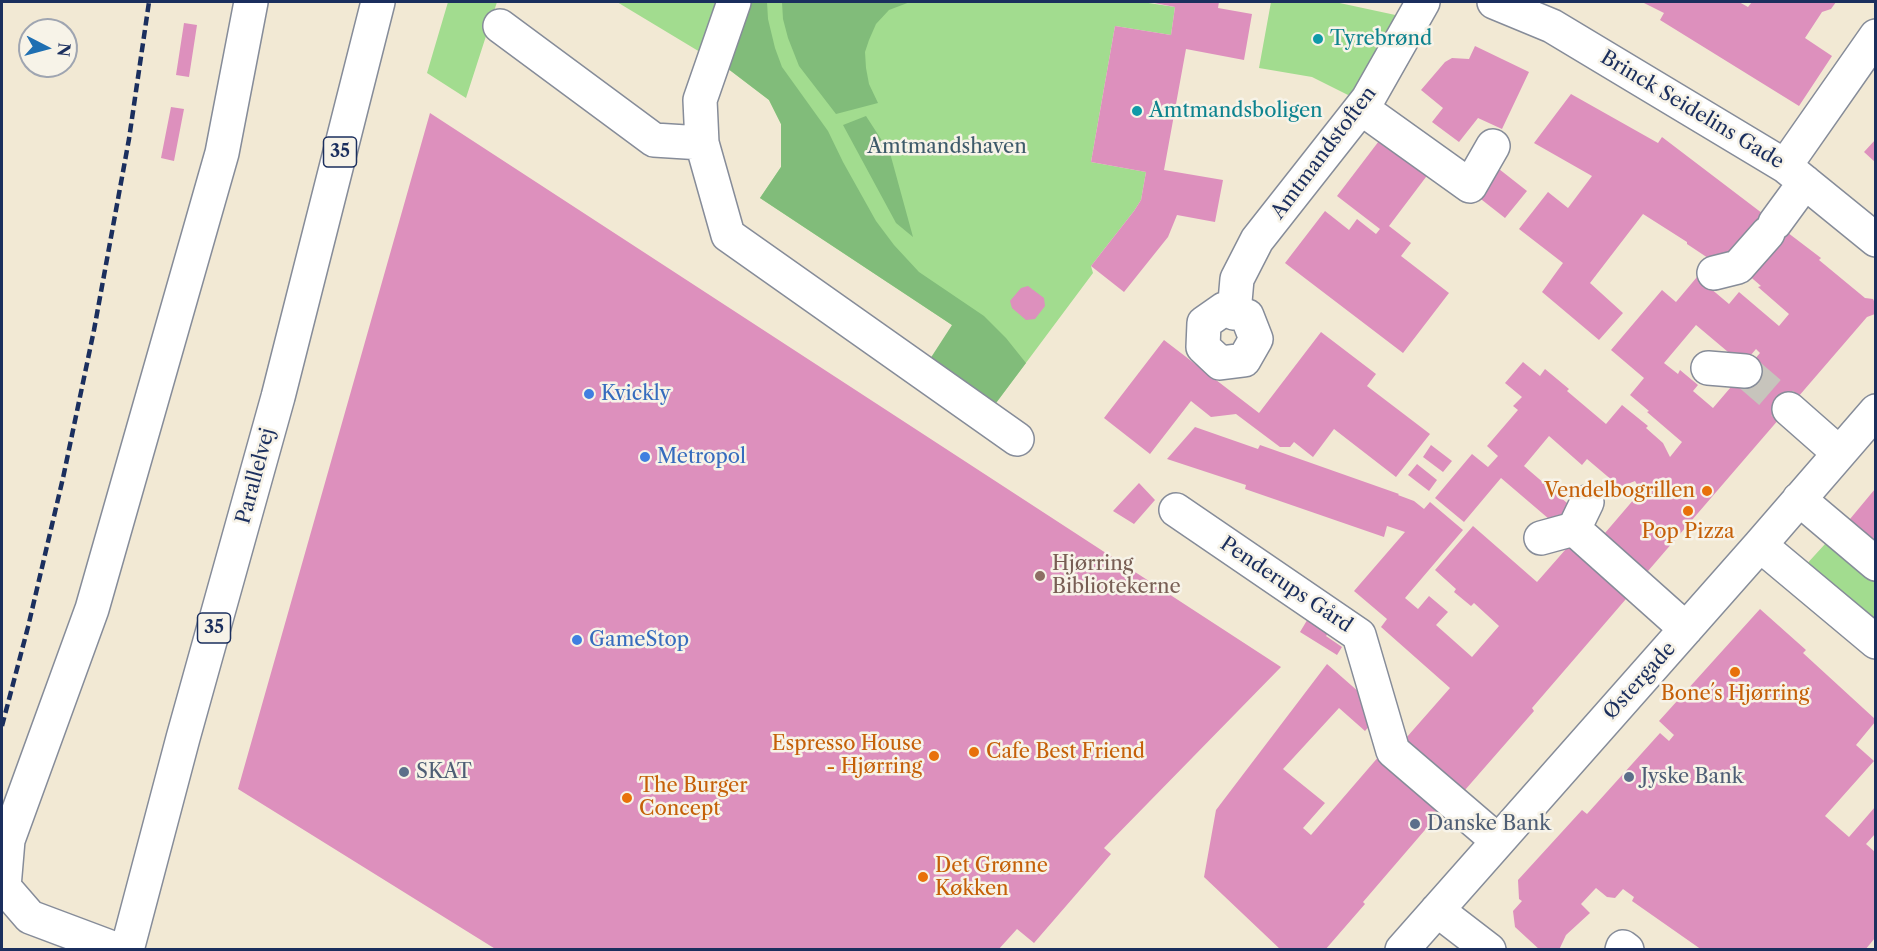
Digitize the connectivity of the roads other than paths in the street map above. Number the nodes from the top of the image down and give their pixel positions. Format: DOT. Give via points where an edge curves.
graph roads {
  1 [pos="251,2"];
  2 [pos="378,2"];
  3 [pos="734,2"];
  4 [pos="1423,2"];
  5 [pos="1494,2"];
  6 [pos="500,26"];
  7 [pos="1875,36"];
  8 [pos="1361,108"];
  9 [pos="702,143"];
  10 [pos="1493,146"];
  11 [pos="1795,174"];
  12 [pos="1875,240"];
  13 [pos="1714,273"];
  14 [pos="1234,312"];
  15 [pos="1708,368"];
  16 [pos="1745,371"];
  17 [pos="1789,409"];
  18 [pos="1875,411"];
  19 [pos="1017,439"];
  20 [pos="1839,453"];
  21 [pos="1799,500"];
  22 [pos="1176,510"];
  23 [pos="1541,538"];
  24 [pos="1760,545"];
  25 [pos="1875,564"];
  26 [pos="1686,629"];
  27 [pos="1875,642"];
  28 [pos="1498,841"];
  29 [pos="1437,910"];
  30 [pos="118,950"];
  31 [pos="127,950"];
  32 [pos="1402,950"];
  33 [pos="1488,950"];
  34 [pos="1622,950"];
  35 [pos="1627,950"];
  1 -- 30 [label="street" via="222,153 92,609 8,840 4,887 30,917"];
  2 -- 31 [label="street, Parallelvej / 35" via="278,397"];
  3 -- 9 [label="street" via="699,100"];
  4 -- 8 [label="street, Amtmandstoften"];
  5 -- 11 [label="street, Brinck Seidelins Gade" via="1552,26"];
  6 -- 9 [label="street" via="654,140"];
  7 -- 11 [label="street"];
  8 -- 10 [label="street" via="1470,186"];
  8 -- 14 [label="street, Amtmandstoften" via="1257,240 1237,279"];
  9 -- 19 [label="street" via="728,235"];
  11 -- 12 [label="street, Brinck Seidelins Gade"];
  11 -- 13 [label="street" via="1771,228 1738,267"];
  15 -- 16 [label="street"];
  17 -- 20 [label="street"];
  18 -- 20 [label="street, Østergade"];
  20 -- 21 [label="street, Østergade"];
  21 -- 24 [label="street, Østergade"];
  21 -- 25 [label="street"];
  22 -- 28 [label="street, Penderups Gård" via="1359,635 1393,751"];
  23 -- 26 [label="street" via="1581,516"];
  24 -- 26 [label="street, Østergade"];
  24 -- 27 [label="street"];
  26 -- 28 [label="street, Østergade"];
  28 -- 29 [label="street, Østergade"];
  29 -- 32 [label="street, Østergade"];
  29 -- 33 [label="street"];
  34 -- 35 [label="street"];
}
